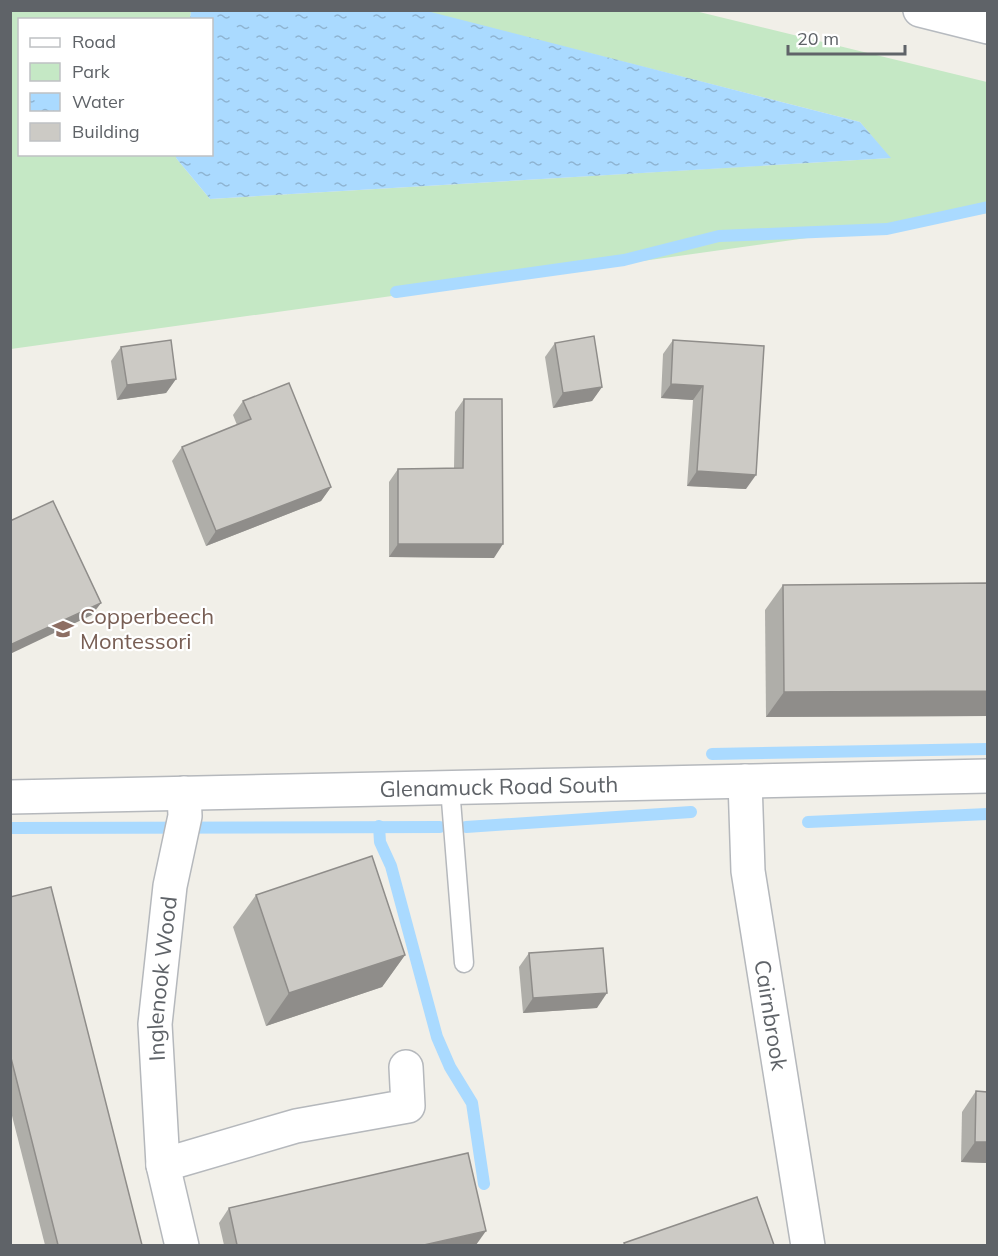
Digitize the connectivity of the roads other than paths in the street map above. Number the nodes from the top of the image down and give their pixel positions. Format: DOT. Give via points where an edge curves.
graph roads {
  1 [pos="920,10"];
  2 [pos="987,27"];
  3 [pos="987,776"];
  4 [pos="745,781"];
  5 [pos="450,788"];
  6 [pos="10,797"];
  7 [pos="184,817"];
  8 [pos="464,963"];
  9 [pos="406,1067"];
  10 [pos="164,1165"];
  11 [pos="182,1245"];
  12 [pos="808,1245"];
  1 -- 2 [label="street"];
  3 -- 4 [label="street, Glenamuck Road South"];
  4 -- 5 [label="street, Glenamuck Road South"];
  4 -- 12 [label="street, Cairnbrook" via="748,871"];
  5 -- 7 [label="street, Glenamuck Road South"];
  5 -- 8 [label="lane"];
  6 -- 7 [label="street, Glenamuck Road South"];
  7 -- 10 [label="street, Inglenook Wood" via="170,886 155,1024"];
  9 -- 10 [label="street" via="408,1106 296,1126"];
  10 -- 11 [label="street, Inglenook Wood"];
}
